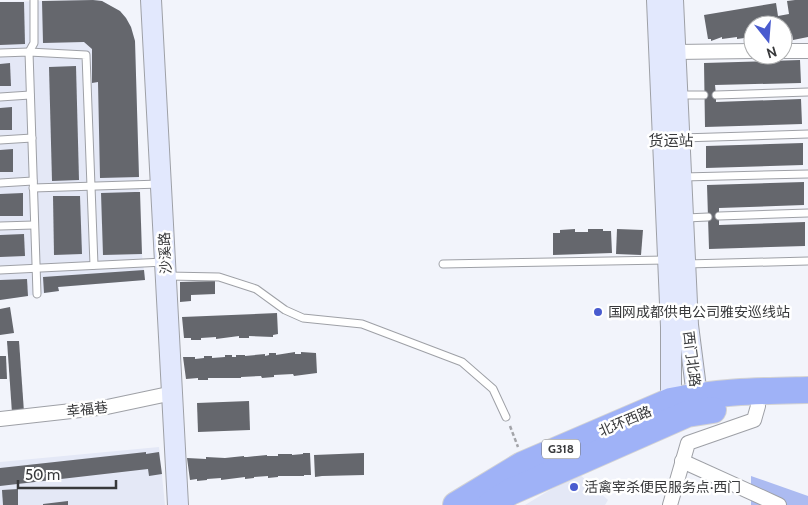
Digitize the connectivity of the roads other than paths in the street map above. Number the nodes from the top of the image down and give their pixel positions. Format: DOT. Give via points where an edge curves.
graph roads {
  1 [pos="34,0"];
  2 [pos="151,0"];
  3 [pos="657,0"];
  4 [pos="673,0"];
  5 [pos="743,51"];
  6 [pos="793,51"];
  7 [pos="808,51"];
  8 [pos="29,52"];
  9 [pos="675,52"];
  10 [pos="0,53"];
  11 [pos="808,92"];
  12 [pos="30,95"];
  13 [pos="677,95"];
  14 [pos="704,95"];
  15 [pos="716,95"];
  16 [pos="0,96"];
  17 [pos="808,134"];
  18 [pos="32,138"];
  19 [pos="678,138"];
  20 [pos="0,140"];
  21 [pos="808,174"];
  22 [pos="681,177"];
  23 [pos="0,183"];
  24 [pos="161,184"];
  25 [pos="33,185"];
  26 [pos="92,186"];
  27 [pos="808,213"];
  28 [pos="719,216"];
  29 [pos="708,217"];
  30 [pos="683,218"];
  31 [pos="34,225"];
  32 [pos="0,226"];
  33 [pos="808,261"];
  34 [pos="677,262"];
  35 [pos="443,264"];
  36 [pos="94,265"];
  37 [pos="36,268"];
  38 [pos="165,269"];
  39 [pos="0,270"];
  40 [pos="37,294"];
  41 [pos="808,390"];
  42 [pos="173,394"];
  43 [pos="685,404"];
  44 [pos="808,404"];
  45 [pos="758,406"];
  46 [pos="506,417"];
  47 [pos="0,418"];
  48 [pos="682,462"];
  49 [pos="178,505"];
  50 [pos="456,505"];
  51 [pos="490,505"];
  52 [pos="670,505"];
  53 [pos="779,505"];
  1 -- 8 [label="lane" via="34,44"];
  2 -- 24 [label="main road, 沙溪路"];
  3 -- 34 [label="main road, 西门北路"];
  4 -- 9 [label="main road, 西门北路"];
  5 -- 9 [label="street"];
  6 -- 7 [label="street"];
  8 -- 10 [label="lane"];
  8 -- 12 [label="lane"];
  8 -- 26 [label="lane" via="86,55"];
  9 -- 13 [label="main road, 西门北路"];
  11 -- 15 [label="lane"];
  12 -- 16 [label="lane"];
  12 -- 18 [label="lane"];
  13 -- 14 [label="lane"];
  13 -- 19 [label="main road, 西门北路"];
  17 -- 19 [label="lane"];
  18 -- 20 [label="lane"];
  18 -- 25 [label="lane"];
  19 -- 22 [label="main road, 西门北路"];
  21 -- 22 [label="lane"];
  22 -- 30 [label="main road, 西门北路"];
  23 -- 25 [label="lane"];
  24 -- 26 [label="lane"];
  24 -- 38 [label="main road, 沙溪路"];
  25 -- 26 [label="lane"];
  25 -- 31 [label="lane"];
  26 -- 36 [label="lane"];
  27 -- 28 [label="lane"];
  29 -- 30 [label="lane"];
  30 -- 34 [label="main road, 西门北路"];
  31 -- 32 [label="lane"];
  31 -- 37 [label="lane"];
  33 -- 34 [label="lane"];
  34 -- 35 [label="lane"];
  34 -- 43 [label="main road, 西门北路" via="671,327"];
  36 -- 37 [label="lane"];
  36 -- 38 [label="lane"];
  37 -- 39 [label="lane"];
  37 -- 40 [label="lane"];
  38 -- 42 [label="main road, 沙溪路"];
  38 -- 46 [label="lane" via="219,277 256,290 303,318 362,324 462,362 493,389"];
  41 -- 43 [label="highway, 北环西路 / G318" via="738,391"];
  42 -- 47 [label="street, 幸福巷" via="107,407"];
  42 -- 49 [label="main road, 沙溪路"];
  43 -- 45 [label="highway, 北环西路 / G318"];
  43 -- 50 [label="highway, 北环西路 / G318" via="525,464"];
  43 -- 51 [label="highway, 北环西路 / G318"];
  44 -- 45 [label="highway, 北环西路 / G318"];
  45 -- 48 [label="street" via="754,420 688,443"];
  48 -- 52 [label="street"];
  48 -- 53 [label="street"];
}
